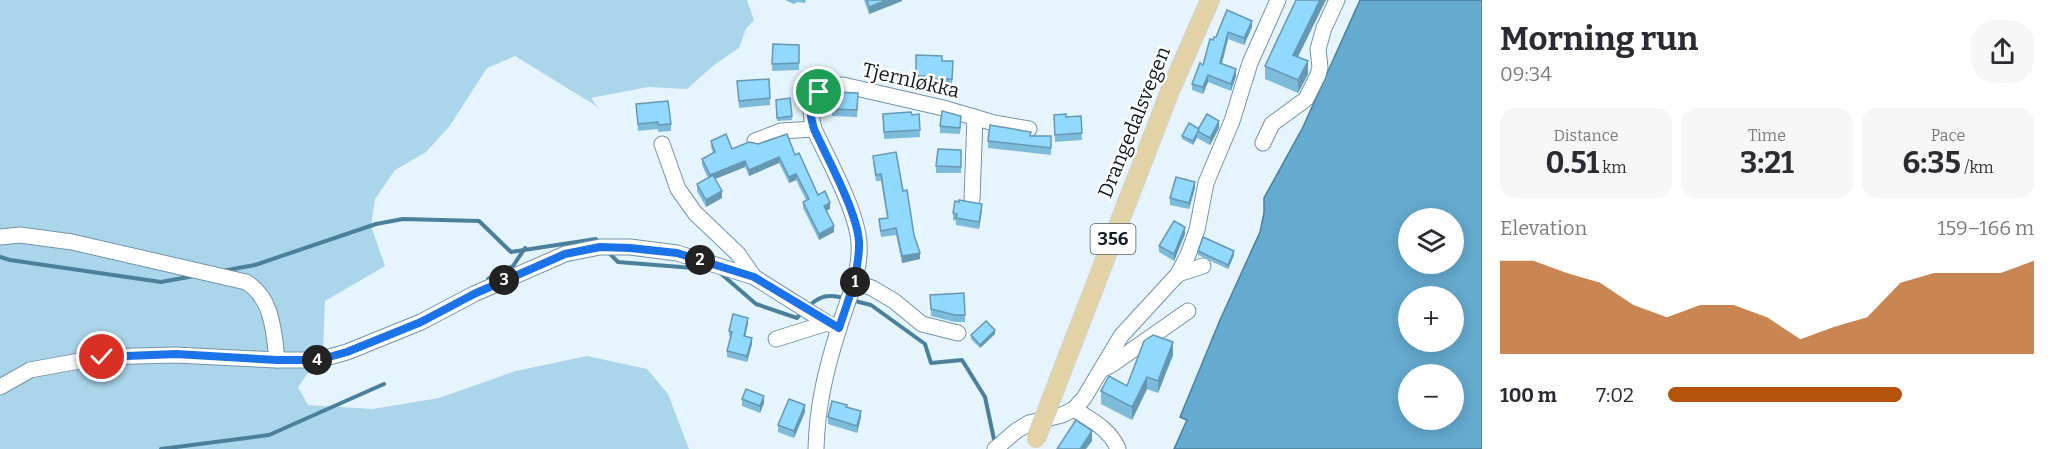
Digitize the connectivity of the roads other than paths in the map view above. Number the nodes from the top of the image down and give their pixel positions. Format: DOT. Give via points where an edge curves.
graph roads {
  1 [pos="1210,0"];
  2 [pos="1278,0"];
  3 [pos="1337,0"];
  4 [pos="975,117"];
  5 [pos="814,129"];
  6 [pos="1029,129"];
  7 [pos="755,141"];
  8 [pos="1263,143"];
  9 [pos="662,144"];
  10 [pos="972,199"];
  11 [pos="0,237"];
  12 [pos="1203,266"];
  13 [pos="1178,274"];
  14 [pos="754,277"];
  15 [pos="855,282"];
  16 [pos="1188,311"];
  17 [pos="833,326"];
  18 [pos="958,333"];
  19 [pos="776,339"];
  20 [pos="277,360"];
  21 [pos="1100,370"];
  22 [pos="0,387"];
  23 [pos="1074,409"];
  24 [pos="1034,444"];
  25 [pos="816,449"];
  26 [pos="995,449"];
  27 [pos="1118,449"];
  1 -- 24 [label="main road, Drangedalsvegen / 356, bridge" via="1166,102"];
  2 -- 13 [label="street" via="1206,183 1194,238"];
  3 -- 8 [label="street" via="1318,49 1318,75 1306,99 1272,124"];
  4 -- 5 [label="street, Tjernløkka" via="830,85 814,96 810,104"];
  4 -- 6 [label="street"];
  4 -- 10 [label="street"];
  5 -- 7 [label="street" via="781,131"];
  5 -- 15 [label="street, Tjernløkka" via="856,224 860,245"];
  9 -- 14 [label="street" via="683,197 738,254"];
  11 -- 20 [label="street" via="20,235 72,242 246,282 267,306"];
  12 -- 13 [label="street"];
  13 -- 21 [label="street" via="1121,336"];
  14 -- 17 [label="street"];
  14 -- 20 [label="street" via="677,253 600,247 565,254 347,352 318,360"];
  15 -- 17 [label="street, Tjernløkka"];
  15 -- 18 [label="street" via="887,296 921,324"];
  16 -- 21 [label="street"];
  17 -- 19 [label="street"];
  17 -- 25 [label="street, Tjernløkka" via="818,406"];
  20 -- 22 [label="street" via="176,354 102,357 30,370"];
  21 -- 23 [label="street"];
  23 -- 26 [label="street" via="1029,423"];
  23 -- 27 [label="street" via="1102,427"];
}
